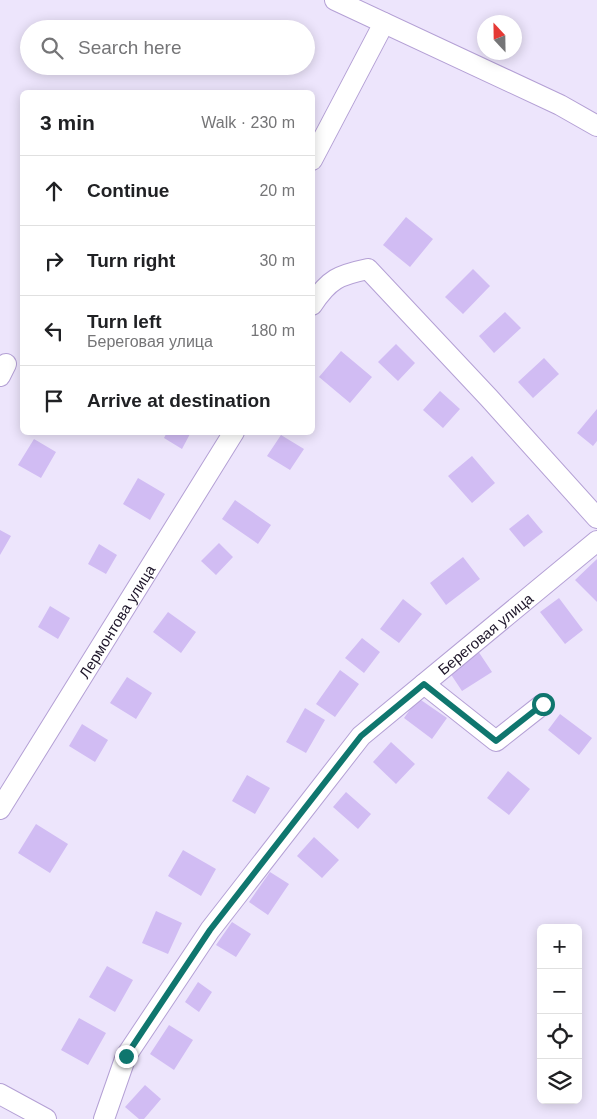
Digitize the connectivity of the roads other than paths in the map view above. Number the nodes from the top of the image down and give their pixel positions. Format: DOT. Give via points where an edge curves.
graph roads {
  1 [pos="335,0"];
  2 [pos="384,22"];
  3 [pos="597,126"];
  4 [pos="315,154"];
  5 [pos="316,290"];
  6 [pos="232,435"];
  7 [pos="597,518"];
  8 [pos="597,541"];
  9 [pos="424,684"];
  10 [pos="543,704"];
  11 [pos="0,809"];
  12 [pos="0,1094"];
  13 [pos="46,1119"];
  14 [pos="104,1119"];
  1 -- 2 [label="street"];
  2 -- 3 [label="street" via="560,105"];
  2 -- 4 [label="street"];
  5 -- 7 [label="street" via="344,274 368,269"];
  6 -- 11 [label="street, Лермонтова улица"];
  8 -- 9 [label="street, Береговая улица"];
  9 -- 10 [label="street" via="496,741"];
  9 -- 14 [label="street, Береговая улица" via="361,736 210,930 126,1056"];
  12 -- 13 [label="street"];
}
